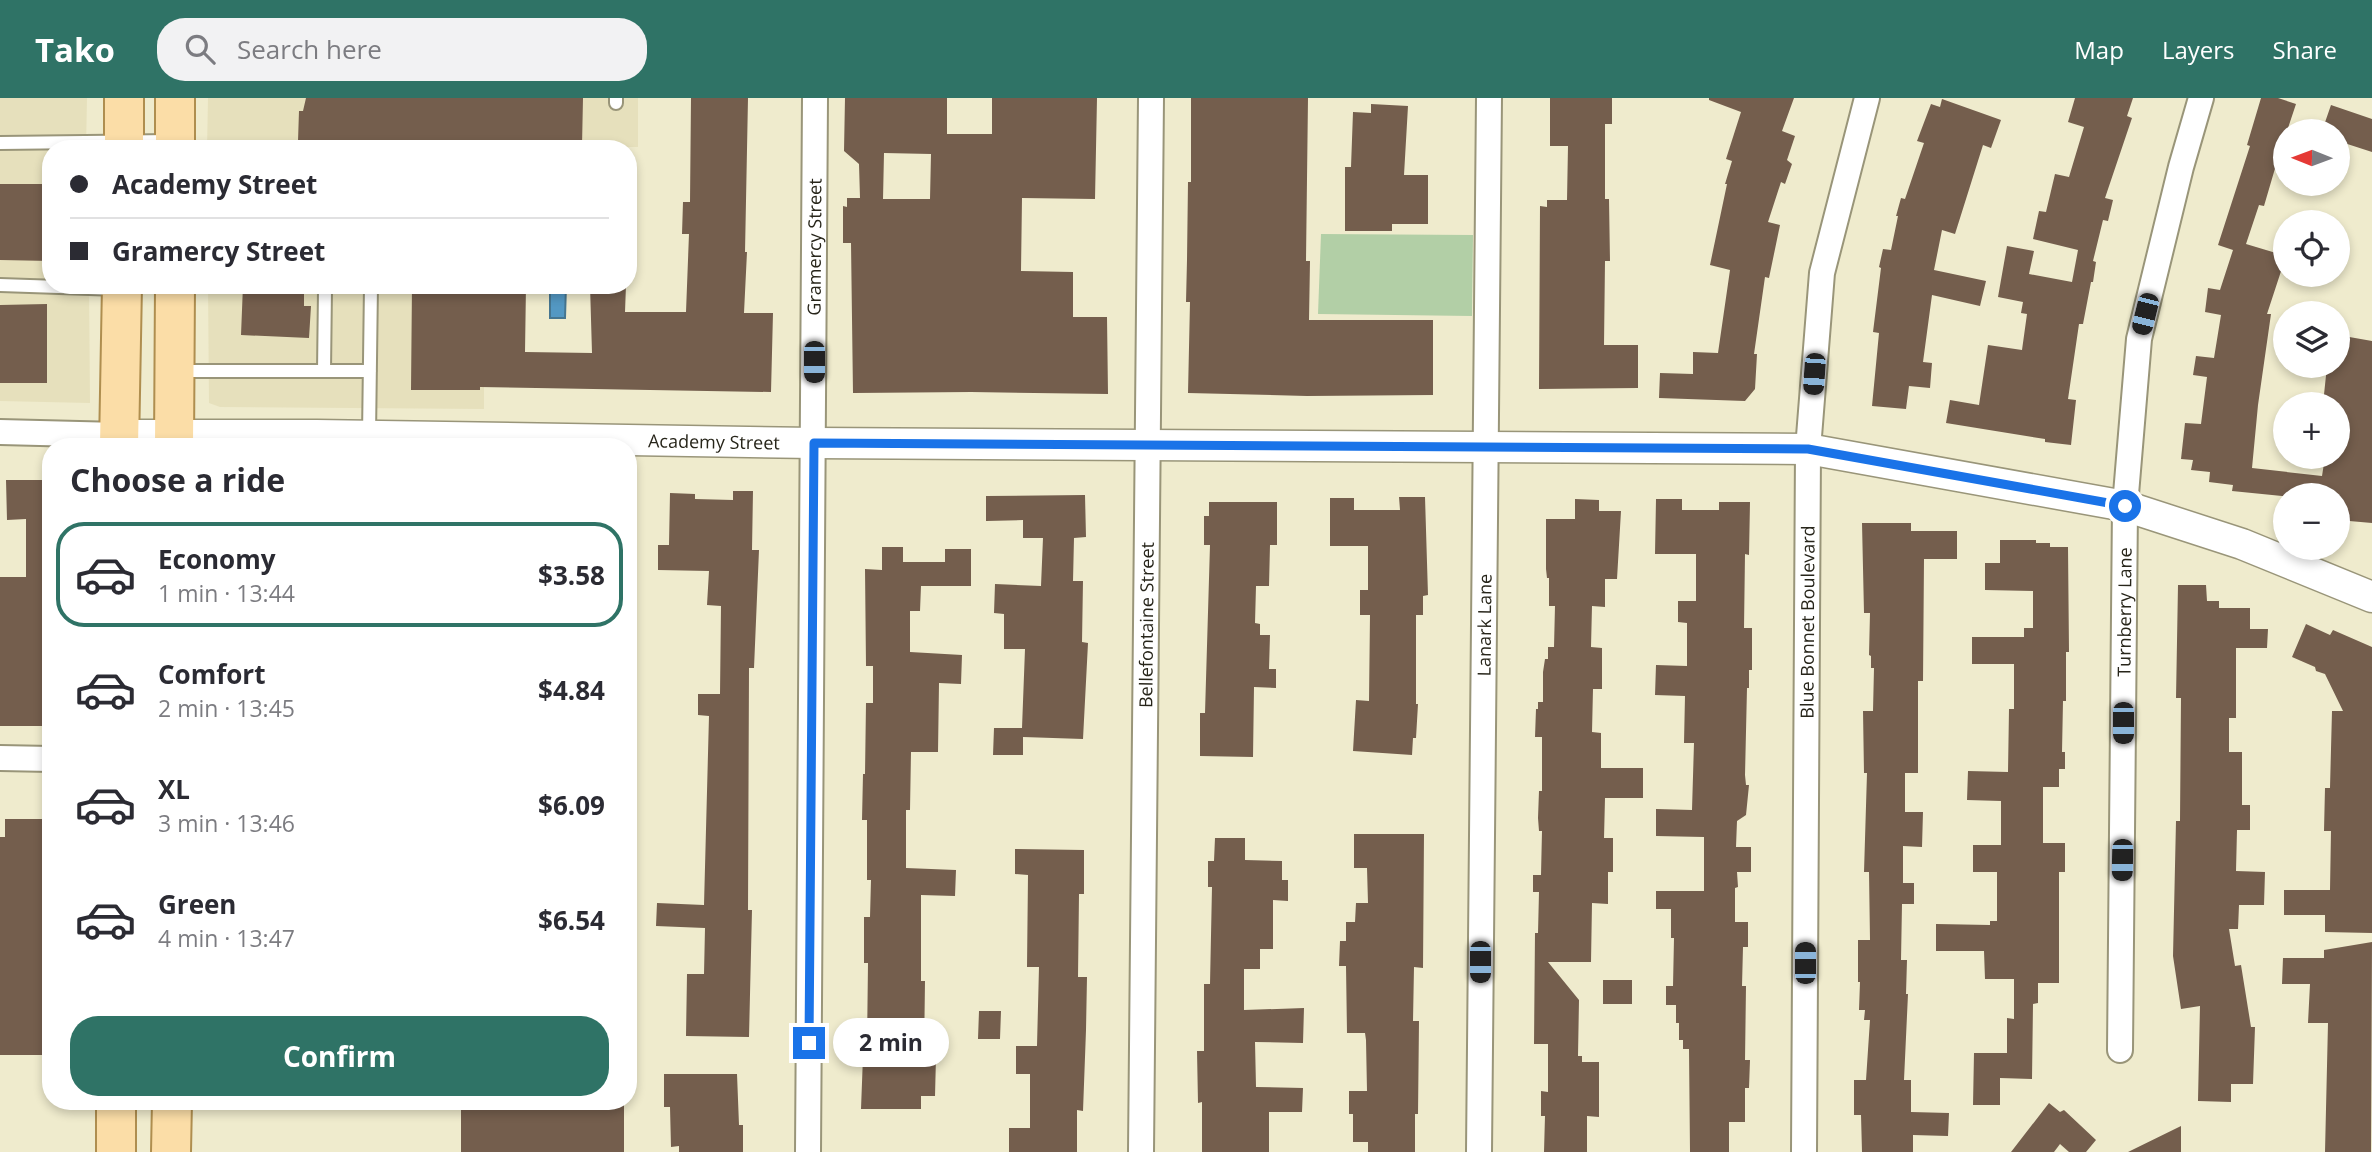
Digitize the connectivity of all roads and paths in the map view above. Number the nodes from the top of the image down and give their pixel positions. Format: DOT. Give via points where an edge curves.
graph roads {
  1 [pos="124,98"];
  2 [pos="174,98"];
  3 [pos="815,98"];
  4 [pos="1151,98"];
  5 [pos="1489,98"];
  6 [pos="1867,98"];
  7 [pos="2201,98"];
  8 [pos="124,140"];
  9 [pos="174,140"];
  10 [pos="0,143"];
  11 [pos="42,144"];
  12 [pos="0,285"];
  13 [pos="42,286"];
  14 [pos="122,294"];
  15 [pos="175,294"];
  16 [pos="325,294"];
  17 [pos="371,294"];
  18 [pos="174,371"];
  19 [pos="324,371"];
  20 [pos="370,371"];
  21 [pos="0,432"];
  22 [pos="369,437"];
  23 [pos="79,438"];
  24 [pos="119,438"];
  25 [pos="174,438"];
  26 [pos="356,438"];
  27 [pos="411,438"];
  28 [pos="637,443"];
  29 [pos="814,443"];
  30 [pos="1147,445"];
  31 [pos="1485,447"];
  32 [pos="1808,449"];
  33 [pos="2125,506"];
  34 [pos="2372,597"];
  35 [pos="0,758"];
  36 [pos="42,759"];
  37 [pos="2120,1051"];
  38 [pos="116,1110"];
  39 [pos="172,1110"];
  40 [pos="116,1152"];
  41 [pos="171,1152"];
  42 [pos="808,1152"];
  43 [pos="1141,1152"];
  44 [pos="1479,1152"];
  45 [pos="1804,1152"];
  1 -- 8 [label="main road"];
  2 -- 9 [label="main road"];
  3 -- 29 [label="street, Gramercy Street"];
  4 -- 30 [label="street, Bellefontaine Street"];
  5 -- 31 [label="street, Lanark Lane"];
  6 -- 32 [label="street, Blue Bonnet Boulevard" via="1822,273"];
  7 -- 33 [label="street, Turnberry Lane" via="2139,339"];
  10 -- 11 [label="lane"];
  12 -- 13 [label="lane"];
  14 -- 24 [label="main road"];
  15 -- 18 [label="main road"];
  16 -- 19 [label="lane"];
  17 -- 20 [label="lane"];
  18 -- 19 [label="lane"];
  18 -- 25 [label="main road"];
  19 -- 20 [label="lane"];
  20 -- 22 [label="lane"];
  21 -- 23 [label="street, Academy Street"];
  22 -- 26 [label="street, Academy Street"];
  22 -- 27 [label="street, Academy Street"];
  28 -- 29 [label="street, Academy Street"];
  29 -- 30 [label="street, Academy Street"];
  29 -- 42 [label="street, Gramercy Street"];
  30 -- 31 [label="street, Academy Street"];
  30 -- 43 [label="street, Bellefontaine Street"];
  31 -- 32 [label="street, Academy Street"];
  31 -- 44 [label="street, Lanark Lane"];
  32 -- 33 [label="street, Academy Street"];
  32 -- 45 [label="street, Blue Bonnet Boulevard"];
  33 -- 34 [label="street, Academy Street" via="2242,544"];
  33 -- 37 [label="street, Turnberry Lane"];
  35 -- 36 [label="street"];
  38 -- 40 [label="main road"];
  39 -- 41 [label="main road"];
}
